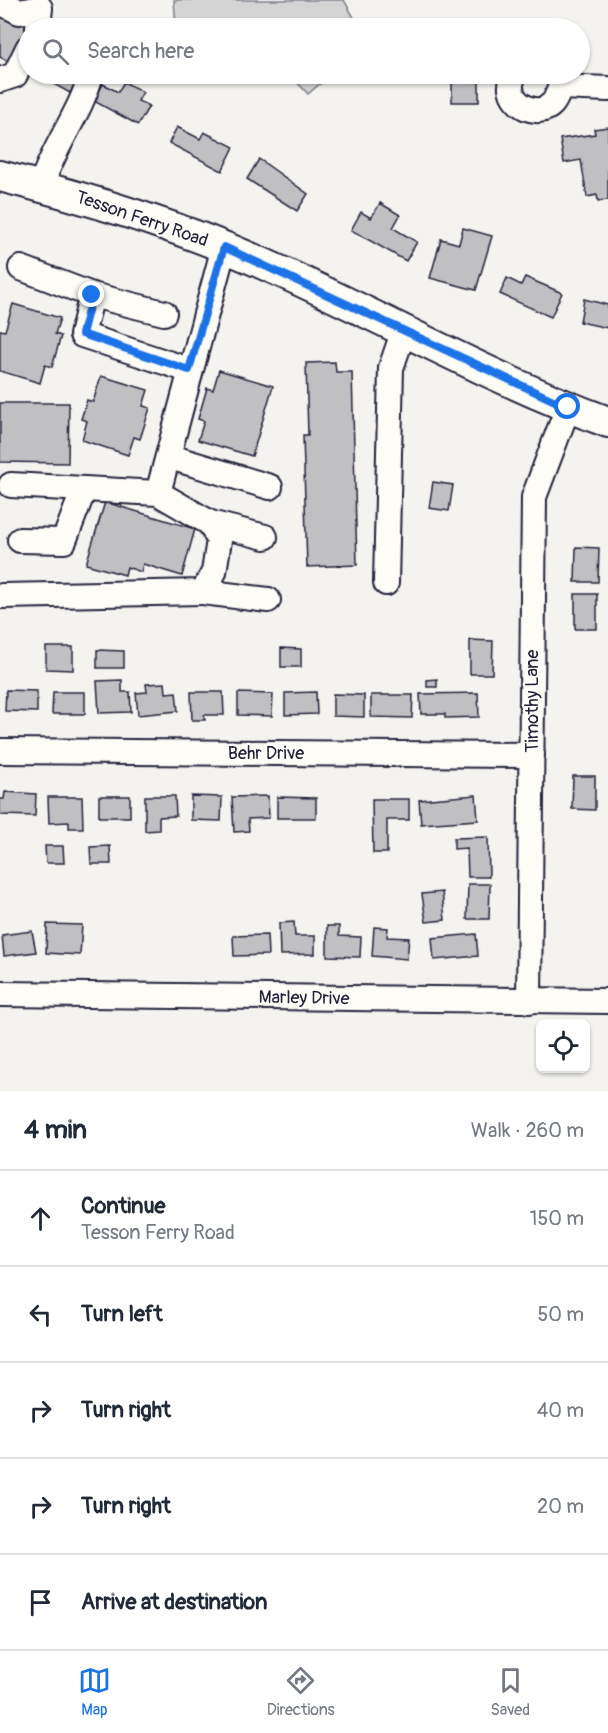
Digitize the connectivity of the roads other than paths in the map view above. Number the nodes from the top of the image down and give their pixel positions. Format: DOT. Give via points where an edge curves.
graph roads {
  1 [pos="3,3"];
  2 [pos="39,18"];
  3 [pos="18,69"];
  4 [pos="0,80"];
  5 [pos="89,84"];
  6 [pos="511,84"];
  7 [pos="558,84"];
  8 [pos="581,84"];
  9 [pos="608,89"];
  10 [pos="0,176"];
  11 [pos="41,186"];
  12 [pos="224,247"];
  13 [pos="21,268"];
  14 [pos="92,295"];
  15 [pos="164,313"];
  16 [pos="404,330"];
  17 [pos="189,370"];
  18 [pos="568,407"];
  19 [pos="608,422"];
  20 [pos="170,457"];
  21 [pos="11,485"];
  22 [pos="270,487"];
  23 [pos="84,489"];
  24 [pos="158,493"];
  25 [pos="210,523"];
  26 [pos="265,537"];
  27 [pos="20,540"];
  28 [pos="386,582"];
  29 [pos="203,592"];
  30 [pos="2,596"];
  31 [pos="268,600"];
  32 [pos="0,751"];
  33 [pos="532,755"];
  34 [pos="0,994"];
  35 [pos="529,1001"];
  36 [pos="608,1001"];
  1 -- 2 [label="street" via="19,12 40,8"];
  3 -- 4 [label="street" via="15,75"];
  5 -- 11 [label="street"];
  6 -- 7 [label="street" via="517,102 529,110 553,104"];
  8 -- 9 [label="street"];
  10 -- 11 [label="main road, Tesson Ferry Road"];
  11 -- 12 [label="main road, Tesson Ferry Road" via="140,215"];
  12 -- 16 [label="main road, Tesson Ferry Road"];
  12 -- 17 [label="street"];
  13 -- 14 [label="street"];
  14 -- 15 [label="street"];
  14 -- 17 [label="street" via="82,334"];
  16 -- 18 [label="main road, Tesson Ferry Road"];
  16 -- 28 [label="street" via="391,368"];
  17 -- 20 [label="street"];
  18 -- 19 [label="main road, Tesson Ferry Road"];
  18 -- 33 [label="street, Timothy Lane" via="534,497"];
  20 -- 22 [label="street"];
  20 -- 24 [label="street"];
  21 -- 23 [label="street"];
  23 -- 24 [label="street"];
  23 -- 27 [label="street" via="64,541"];
  24 -- 25 [label="street"];
  25 -- 26 [label="street"];
  25 -- 29 [label="street" via="219,540 218,555"];
  29 -- 30 [label="street"];
  29 -- 31 [label="street"];
  32 -- 33 [label="street, Behr Drive"];
  33 -- 35 [label="street, Timothy Lane"];
  34 -- 35 [label="street, Marley Drive"];
  35 -- 36 [label="street, Marley Drive"];
}
